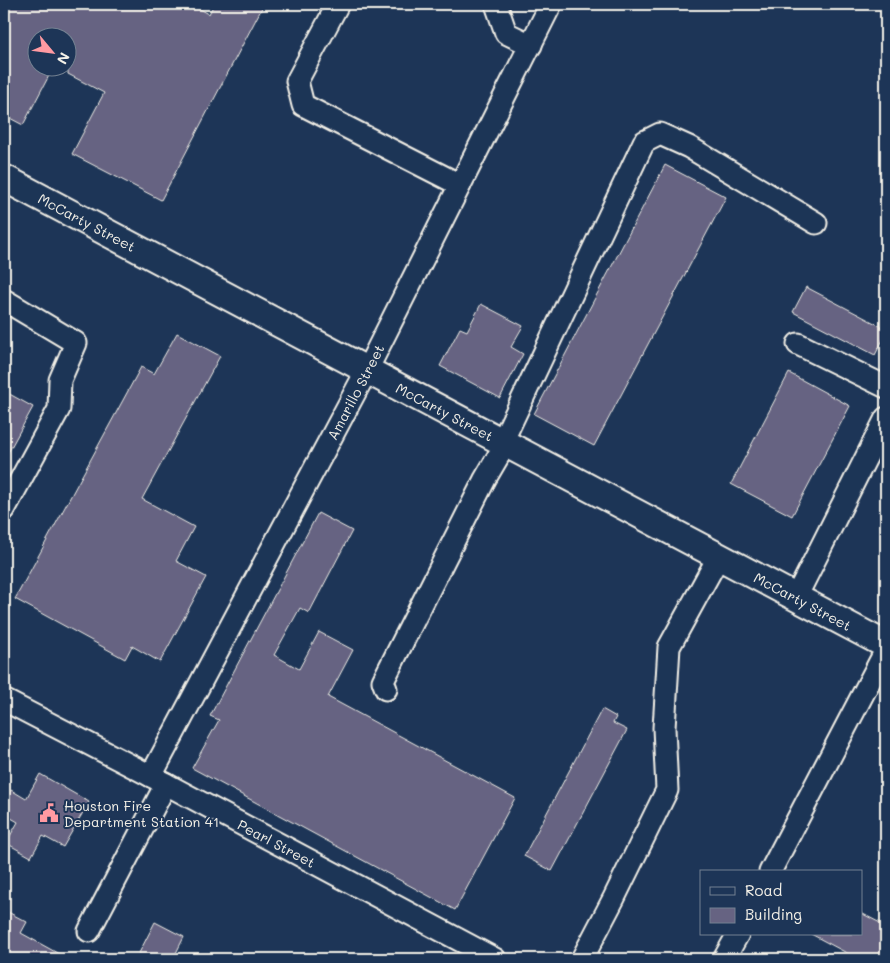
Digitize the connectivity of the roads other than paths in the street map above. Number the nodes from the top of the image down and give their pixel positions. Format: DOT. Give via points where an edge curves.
graph roads {
  1 [pos="338,4"];
  2 [pos="496,4"];
  3 [pos="551,4"];
  4 [pos="531,45"];
  5 [pos="4,178"];
  6 [pos="460,185"];
  7 [pos="816,223"];
  8 [pos="4,300"];
  9 [pos="798,344"];
  10 [pos="366,370"];
  11 [pos="886,387"];
  12 [pos="886,418"];
  13 [pos="504,443"];
  14 [pos="4,510"];
  15 [pos="719,556"];
  16 [pos="796,597"];
  17 [pos="886,644"];
  18 [pos="886,650"];
  19 [pos="386,689"];
  20 [pos="4,700"];
  21 [pos="159,780"];
  22 [pos="771,870"];
  23 [pos="90,931"];
  24 [pos="737,936"];
  25 [pos="495,959"];
  26 [pos="582,959"];
  27 [pos="724,959"];
  1 -- 6 [label="street" via="296,81 303,105"];
  2 -- 4 [label="street" via="506,33"];
  3 -- 4 [label="street, Amarillo Street"];
  4 -- 6 [label="street, Amarillo Street"];
  5 -- 10 [label="main road, McCarty Street"];
  6 -- 10 [label="street, Amarillo Street"];
  7 -- 13 [label="street" via="689,147 660,134 644,142"];
  8 -- 14 [label="street" via="76,343 60,380 59,409"];
  9 -- 11 [label="street"];
  10 -- 13 [label="main road, McCarty Street"];
  10 -- 21 [label="street, Amarillo Street"];
  12 -- 16 [label="street"];
  13 -- 15 [label="main road, McCarty Street"];
  13 -- 19 [label="street" via="383,681"];
  15 -- 16 [label="main road, McCarty Street"];
  15 -- 26 [label="street" via="670,647 664,728 666,790"];
  16 -- 17 [label="main road, McCarty Street"];
  18 -- 22 [label="street"];
  20 -- 21 [label="street, Pearl Street"];
  21 -- 23 [label="street, Amarillo Street"];
  21 -- 25 [label="street, Pearl Street"];
  24 -- 27 [label="street"];
}
